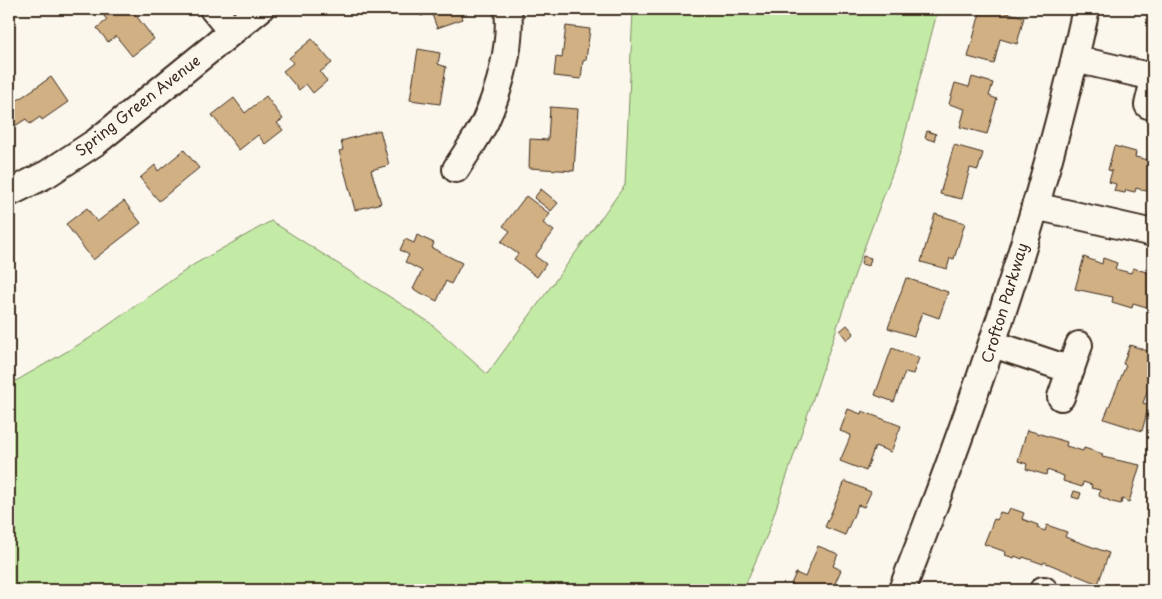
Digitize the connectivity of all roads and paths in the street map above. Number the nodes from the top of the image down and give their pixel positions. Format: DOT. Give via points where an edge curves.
graph roads {
  1 [pos="213,9"];
  2 [pos="260,9"];
  3 [pos="508,9"];
  4 [pos="1086,9"];
  5 [pos="231,31"];
  6 [pos="1076,59"];
  7 [pos="1153,77"];
  8 [pos="456,168"];
  9 [pos="9,193"];
  10 [pos="1035,206"];
  11 [pos="1153,233"];
  12 [pos="993,344"];
  13 [pos="1079,345"];
  14 [pos="1070,370"];
  15 [pos="1061,397"];
  16 [pos="902,590"];
  1 -- 5 [label="street"];
  2 -- 5 [label="street, Spring Green Avenue"];
  3 -- 8 [label="street" via="505,56 498,89 484,123"];
  4 -- 6 [label="street, Crofton Parkway"];
  5 -- 9 [label="street, Spring Green Avenue" via="96,142 47,174"];
  6 -- 7 [label="street"];
  6 -- 10 [label="street, Crofton Parkway"];
  10 -- 11 [label="street"];
  10 -- 12 [label="street, Crofton Parkway"];
  12 -- 14 [label="street"];
  12 -- 16 [label="street, Crofton Parkway"];
  13 -- 14 [label="street"];
  14 -- 15 [label="street"];
}
